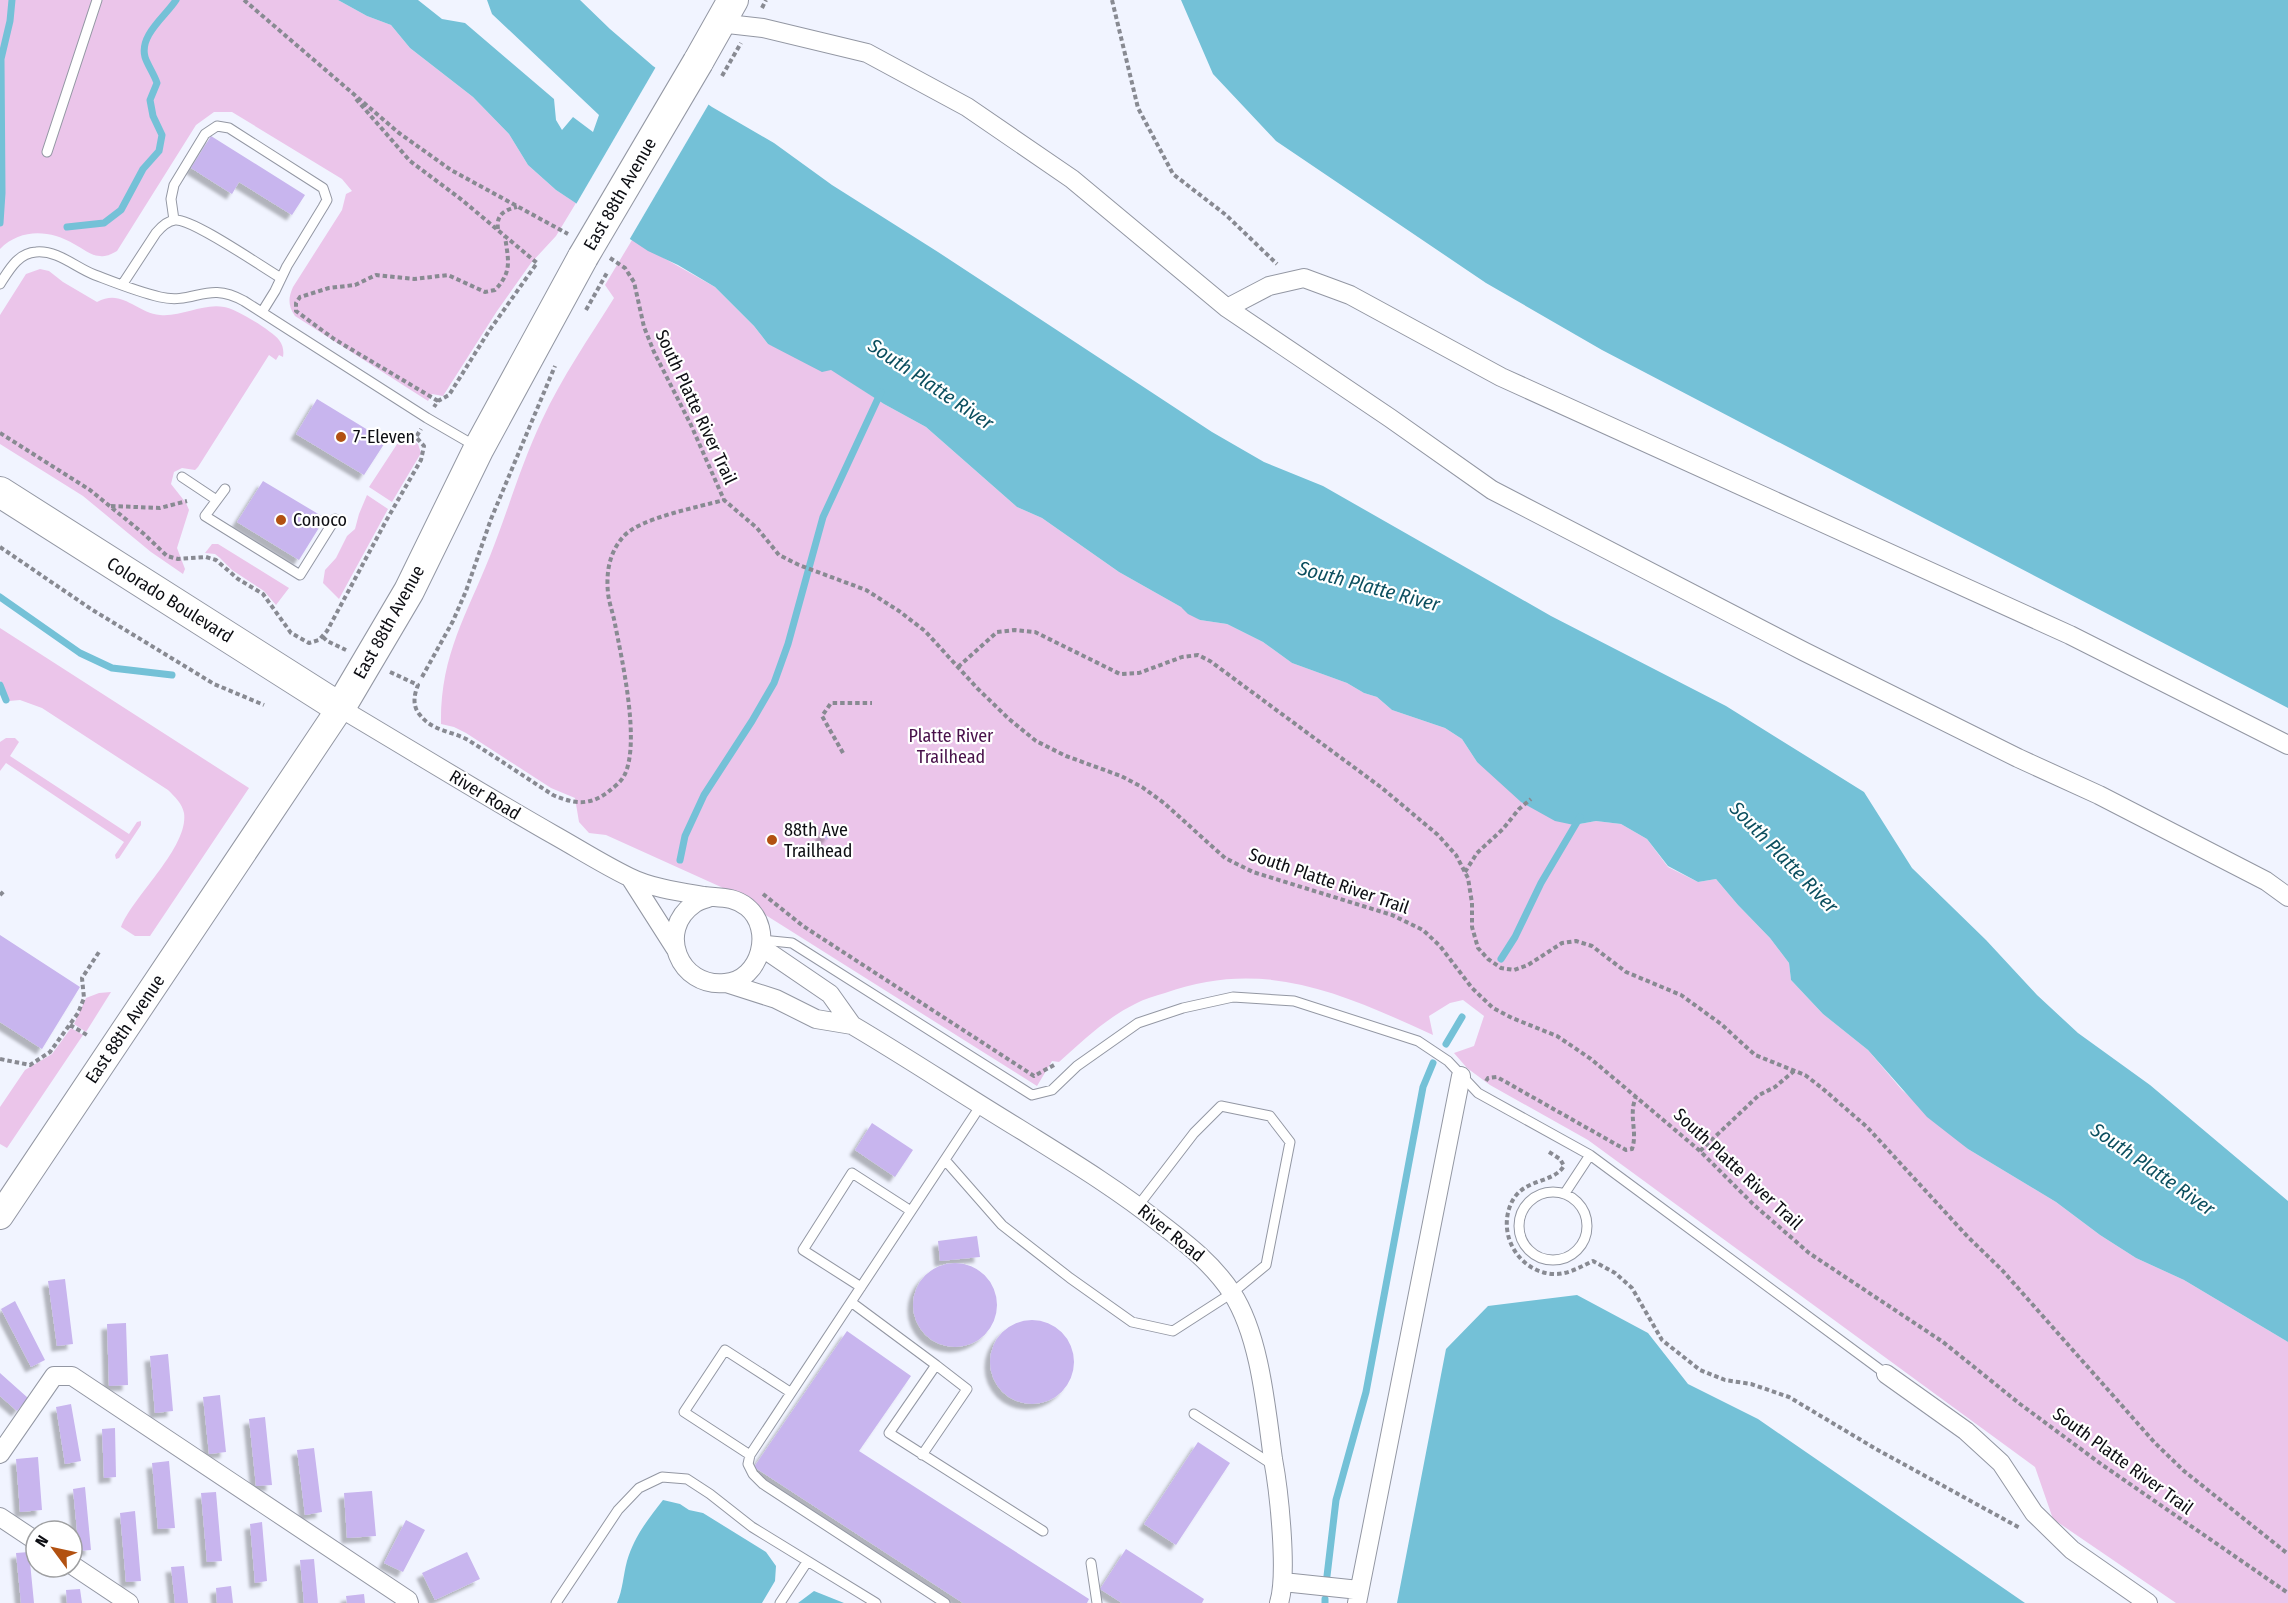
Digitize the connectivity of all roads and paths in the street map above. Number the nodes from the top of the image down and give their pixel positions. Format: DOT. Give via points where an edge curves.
graph roads {
  1 [pos="97,0"];
  2 [pos="244,0"];
  3 [pos="1112,0"];
  4 [pos="726,11"];
  5 [pos="350,91"];
  6 [pos="47,152"];
  7 [pos="518,206"];
  8 [pos="174,220"];
  9 [pos="498,230"];
  10 [pos="505,236"];
  11 [pos="592,255"];
  12 [pos="281,279"];
  13 [pos="1294,280"];
  14 [pos="0,284"];
  15 [pos="122,285"];
  16 [pos="1227,308"];
  17 [pos="262,312"];
  18 [pos="580,319"];
  19 [pos="556,365"];
  20 [pos="419,432"];
  21 [pos="0,433"];
  22 [pos="479,448"];
  23 [pos="182,477"];
  24 [pos="225,489"];
  25 [pos="0,492"];
  26 [pos="215,499"];
  27 [pos="724,500"];
  28 [pos="187,501"];
  29 [pos="110,506"];
  30 [pos="335,519"];
  31 [pos="0,547"];
  32 [pos="323,637"];
  33 [pos="327,641"];
  34 [pos="958,667"];
  35 [pos="422,677"];
  36 [pos="414,683"];
  37 [pos="872,704"];
  38 [pos="264,705"];
  39 [pos="340,708"];
  40 [pos="2288,744"];
  41 [pos="843,753"];
  42 [pos="1532,799"];
  43 [pos="1465,872"];
  44 [pos="631,879"];
  45 [pos="4,891"];
  46 [pos="762,892"];
  47 [pos="0,895"];
  48 [pos="711,897"];
  49 [pos="2288,897"];
  50 [pos="761,943"];
  51 [pos="675,948"];
  52 [pos="99,952"];
  53 [pos="726,983"];
  54 [pos="70,1025"];
  55 [pos="852,1025"];
  56 [pos="87,1035"];
  57 [pos="0,1059"];
  58 [pos="1055,1064"];
  59 [pos="1794,1071"];
  60 [pos="1461,1076"];
  61 [pos="1484,1083"];
  62 [pos="1636,1097"];
  63 [pos="981,1105"];
  64 [pos="1544,1149"];
  65 [pos="1700,1150"];
  66 [pos="1590,1155"];
  67 [pos="945,1160"];
  68 [pos="1565,1194"];
  69 [pos="1138,1206"];
  70 [pos="911,1211"];
  71 [pos="0,1216"];
  72 [pos="861,1287"];
  73 [pos="1232,1293"];
  74 [pos="851,1302"];
  75 [pos="936,1365"];
  76 [pos="1886,1374"];
  77 [pos="790,1392"];
  78 [pos="1194,1414"];
  79 [pos="0,1454"];
  80 [pos="750,1455"];
  81 [pos="922,1455"];
  82 [pos="1275,1467"];
  83 [pos="0,1517"];
  84 [pos="1042,1531"];
  85 [pos="2028,1532"];
  86 [pos="24,1533"];
  87 [pos="2288,1554"];
  88 [pos="807,1562"];
  89 [pos="1091,1563"];
  90 [pos="84,1573"];
  91 [pos="1282,1582"];
  92 [pos="2288,1593"];
  93 [pos="1358,1597"];
  94 [pos="129,1603"];
  95 [pos="409,1603"];
  96 [pos="556,1603"];
  97 [pos="780,1603"];
  98 [pos="876,1603"];
  99 [pos="945,1603"];
  100 [pos="1097,1603"];
  101 [pos="1278,1603"];
  102 [pos="2148,1603"];
  1 -- 6 [label="lane"];
  2 -- 5 [label="path, South Platte River Trail"];
  3 -- 13 [label="path" via="1138,108 1173,174 1226,215"];
  4 -- 11 [label="main road, East 88th Avenue, bridge"];
  4 -- 16 [label="street" via="764,28 867,53 967,107 1072,179"];
  5 -- 7 [label="path, South Platte River Trail" via="451,170"];
  5 -- 9 [label="path" via="410,161"];
  7 -- 9 [label="path" via="503,212"];
  7 -- 11 [label="path, South Platte River Trail"];
  8 -- 12 [label="lane" via="189,223"];
  8 -- 12 [label="lane" via="174,185 210,129 229,128 318,183 326,193 327,200"];
  8 -- 15 [label="lane" via="156,233"];
  9 -- 10 [label="path"];
  10 -- 10 [label="path" via="537,263 449,395 436,403 296,311 300,297 318,290 355,285 376,275 414,279 448,275 485,292 495,290 508,272"];
  11 -- 18 [label="path"];
  11 -- 22 [label="main road, East 88th Avenue"];
  11 -- 27 [label="path, South Platte River Trail" via="625,268 634,282 654,352"];
  12 -- 17 [label="lane"];
  13 -- 16 [label="street" via="1269,286"];
  13 -- 40 [label="street" via="1304,278 1350,295 1501,376 2070,634"];
  14 -- 15 [label="lane" via="23,255 47,252"];
  15 -- 17 [label="lane" via="171,299 224,291"];
  16 -- 49 [label="street" via="1492,490 1805,652 2100,795 2266,881"];
  17 -- 22 [label="lane"];
  19 -- 35 [label="path" via="491,519 466,591"];
  20 -- 32 [label="path" via="416,437 424,446 424,455"];
  21 -- 29 [label="path"];
  22 -- 39 [label="main road, East 88th Avenue" via="409,591"];
  23 -- 26 [label="lane"];
  24 -- 26 [label="lane"];
  25 -- 39 [label="main road, Colorado Boulevard"];
  26 -- 30 [label="lane" via="205,516 300,575"];
  27 -- 34 [label="path, South Platte River Trail" via="757,528 780,555 866,591 899,611 925,631"];
  27 -- 36 [label="path" via="634,528 623,537 611,557 608,595 631,727 623,778 601,797 583,804 568,802 467,740 440,730 418,714 414,700 418,685"];
  28 -- 29 [label="path" via="160,508"];
  29 -- 32 [label="path" via="167,556 216,560 263,594 295,637 309,643"];
  31 -- 38 [label="path" via="214,684"];
  32 -- 33 [label="path"];
  34 -- 43 [label="path" via="997,632 1015,630 1035,632 1120,674 1139,673 1198,655 1389,794 1438,836"];
  34 -- 62 [label="path, South Platte River Trail" via="1036,741 1142,787 1225,858 1392,915 1424,930 1492,1008 1571,1043"];
  37 -- 41 [label="path" via="831,703 822,716"];
  39 -- 44 [label="street, River Road"];
  39 -- 71 [label="main road, East 88th Avenue"];
  42 -- 43 [label="path" via="1477,853"];
  43 -- 59 [label="path" via="1478,948 1501,968 1514,970 1528,965 1562,943 1592,945 1626,972 1681,995 1755,1055"];
  44 -- 48 [label="street, River Road"];
  44 -- 51 [label="street, River Road"];
  45 -- 47 [label="path"];
  46 -- 58 [label="path" via="803,926 1034,1076"];
  48 -- 50 [label="street" via="723,896 748,908 756,919"];
  48 -- 51 [label="street" via="694,903 682,915 675,931"];
  50 -- 53 [label="street" via="757,960 749,971"];
  50 -- 55 [label="street, River Road" via="830,994"];
  50 -- 60 [label="lane" via="792,943 1032,1095 1052,1090 1077,1066 1138,1023 1233,997 1294,1001 1418,1041 1448,1061"];
  51 -- 53 [label="street" via="681,964 693,976 709,983"];
  52 -- 54 [label="path" via="82,978 84,998"];
  53 -- 55 [label="street, River Road" via="776,999 816,1019"];
  54 -- 56 [label="path"];
  54 -- 57 [label="path" via="51,1052 30,1065"];
  55 -- 63 [label="street, River Road"];
  59 -- 65 [label="path" via="1759,1095"];
  59 -- 87 [label="path" via="1805,1075 1867,1127 2002,1270 2155,1443"];
  60 -- 66 [label="lane" via="1478,1093"];
  60 -- 93 [label="street"];
  61 -- 62 [label="path" via="1497,1077 1626,1150 1632,1149 1635,1142 1632,1106"];
  62 -- 65 [label="path, South Platte River Trail"];
  63 -- 67 [label="lane"];
  63 -- 69 [label="street, River Road"];
  64 -- 85 [label="path" via="1564,1166 1560,1172 1522,1190 1509,1207 1507,1221 1513,1250 1536,1271 1568,1273 1593,1261 1632,1288 1662,1340 1700,1370 1789,1397"];
  65 -- 92 [label="path, South Platte River Trail" via="1753,1204 1809,1252 1943,1342 2101,1464"];
  66 -- 68 [label="lane"];
  66 -- 76 [label="lane"];
  67 -- 70 [label="lane"];
  67 -- 73 [label="lane" via="1002,1225 1132,1322 1173,1331"];
  68 -- 68 [label="lane" via="1542,1193 1532,1198 1519,1217 1521,1240 1538,1257 1549,1260 1571,1255 1585,1236 1586,1215 1574,1198"];
  69 -- 73 [label="street, River Road" via="1198,1252"];
  69 -- 73 [label="lane" via="1194,1133 1221,1106 1270,1116 1290,1142 1266,1265"];
  70 -- 72 [label="lane"];
  70 -- 72 [label="lane" via="852,1173 803,1250"];
  72 -- 74 [label="lane"];
  73 -- 82 [label="street, River Road" via="1257,1360"];
  74 -- 75 [label="lane"];
  74 -- 77 [label="lane"];
  75 -- 81 [label="lane" via="968,1389"];
  75 -- 81 [label="lane" via="889,1433"];
  76 -- 102 [label="street" via="1966,1431 2001,1463 2034,1513 2072,1550"];
  77 -- 80 [label="lane"];
  77 -- 80 [label="lane" via="725,1350 684,1412"];
  78 -- 82 [label="lane"];
  79 -- 95 [label="street" via="54,1376 72,1376"];
  80 -- 99 [label="lane" via="748,1464 763,1484"];
  81 -- 84 [label="lane"];
  82 -- 91 [label="street, River Road"];
  83 -- 86 [label="street"];
  88 -- 96 [label="lane" via="687,1479 662,1477 639,1488 618,1510"];
  88 -- 97 [label="lane"];
  88 -- 98 [label="lane"];
  89 -- 100 [label="lane"];
  90 -- 94 [label="street"];
  91 -- 93 [label="street" via="1338,1588"];
  91 -- 101 [label="street, River Road"];
}
